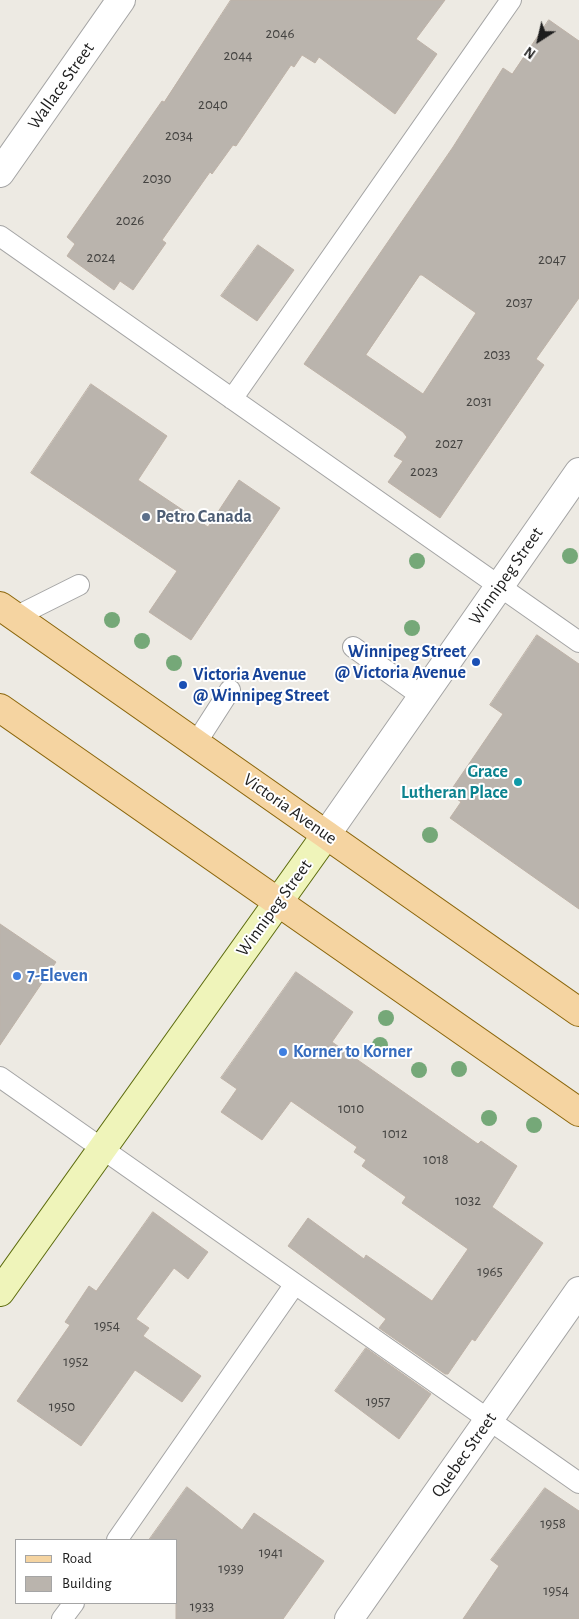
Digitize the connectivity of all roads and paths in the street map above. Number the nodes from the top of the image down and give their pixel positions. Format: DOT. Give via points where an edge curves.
graph roads {
  1 [pos="121,0"];
  2 [pos="511,0"];
  3 [pos="0,173"];
  4 [pos="0,236"];
  5 [pos="232,399"];
  6 [pos="579,472"];
  7 [pos="78,585"];
  8 [pos="500,586"];
  9 [pos="8,612"];
  10 [pos="579,642"];
  11 [pos="353,647"];
  12 [pos="230,690"];
  13 [pos="423,697"];
  14 [pos="0,708"];
  15 [pos="196,743"];
  16 [pos="326,835"];
  17 [pos="278,902"];
  18 [pos="579,1012"];
  19 [pos="0,1078"];
  20 [pos="579,1112"];
  21 [pos="102,1149"];
  22 [pos="295,1284"];
  23 [pos="579,1291"];
  24 [pos="0,1292"];
  25 [pos="489,1420"];
  26 [pos="579,1483"];
  27 [pos="118,1539"];
  28 [pos="73,1604"];
  29 [pos="62,1619"];
  30 [pos="349,1619"];
  1 -- 3 [label="street, Wallace Street"];
  2 -- 5 [label="lane"];
  4 -- 5 [label="lane"];
  5 -- 8 [label="lane"];
  6 -- 8 [label="street, Winnipeg Street"];
  7 -- 9 [label="lane"];
  8 -- 10 [label="lane"];
  8 -- 13 [label="street, Winnipeg Street"];
  9 -- 15 [label="main road, Victoria Avenue"];
  11 -- 13 [label="lane"];
  12 -- 15 [label="lane"];
  13 -- 16 [label="street, Winnipeg Street"];
  14 -- 17 [label="main road"];
  15 -- 16 [label="main road, Victoria Avenue"];
  16 -- 17 [label="main road, Winnipeg Street"];
  16 -- 18 [label="main road, Victoria Avenue"];
  17 -- 20 [label="main road"];
  17 -- 21 [label="main road, Winnipeg Street"];
  19 -- 21 [label="lane"];
  21 -- 22 [label="lane"];
  21 -- 24 [label="main road, Winnipeg Street"];
  22 -- 25 [label="lane"];
  22 -- 27 [label="lane"];
  23 -- 25 [label="street, Quebec Street"];
  25 -- 26 [label="lane"];
  25 -- 30 [label="street, Quebec Street"];
  28 -- 29 [label="lane"];
}
